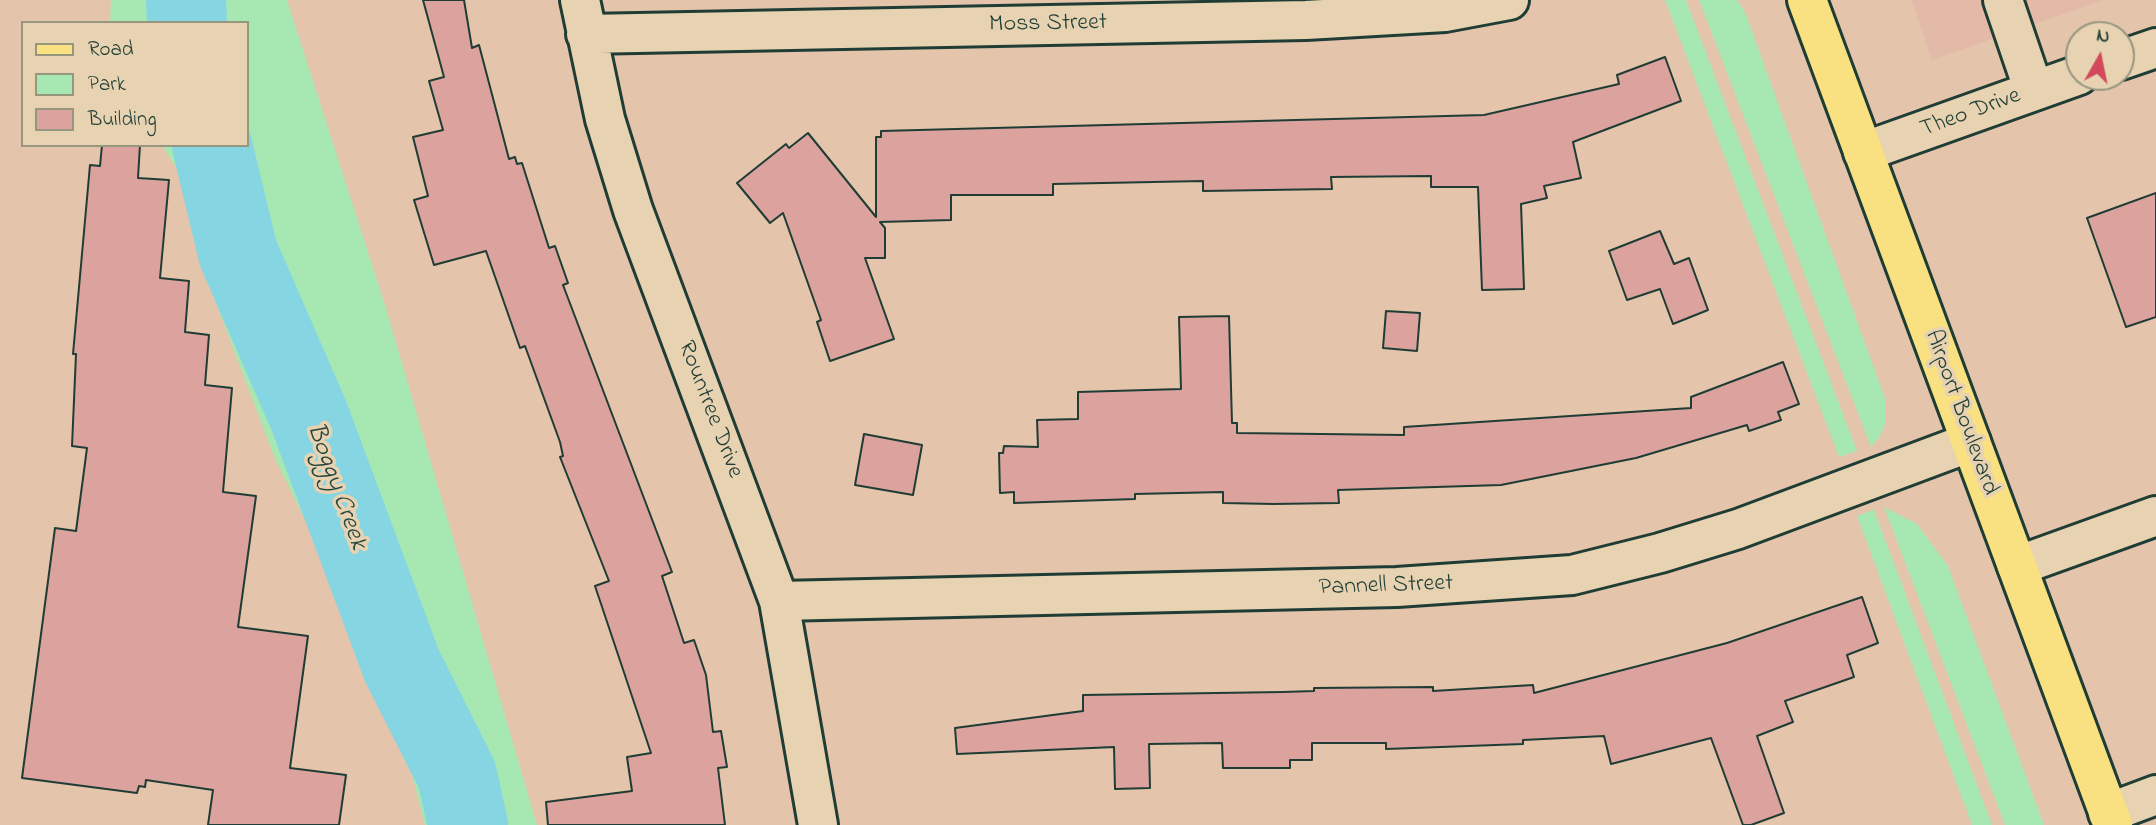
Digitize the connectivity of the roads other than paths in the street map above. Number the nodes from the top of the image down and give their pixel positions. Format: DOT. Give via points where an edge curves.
graph roads {
  1 [pos="1509,0"];
  2 [pos="1807,0"];
  3 [pos="2003,0"];
  4 [pos="583,17"];
  5 [pos="2156,48"];
  6 [pos="2135,55"];
  7 [pos="2065,80"];
  8 [pos="2034,91"];
  9 [pos="1863,152"];
  10 [pos="1970,442"];
  11 [pos="2156,516"];
  12 [pos="2017,566"];
  13 [pos="779,601"];
  14 [pos="2156,795"];
  15 [pos="2110,819"];
  16 [pos="818,825"];
  1 -- 4 [label="street, Moss Street" via="1445,12 1306,20"];
  2 -- 9 [label="main road, Airport Boulevard"];
  3 -- 8 [label="street"];
  4 -- 13 [label="street, Rountree Drive" via="605,119 633,210"];
  5 -- 6 [label="street"];
  7 -- 8 [label="street, Theo Drive"];
  8 -- 9 [label="street, Theo Drive"];
  9 -- 10 [label="main road, Airport Boulevard"];
  10 -- 12 [label="main road, Airport Boulevard"];
  10 -- 13 [label="street, Pannell Street" via="1738,529 1572,575 1397,587"];
  11 -- 12 [label="street"];
  12 -- 15 [label="main road, Airport Boulevard"];
  13 -- 16 [label="street, Rountree Drive"];
  14 -- 15 [label="street"];
}
